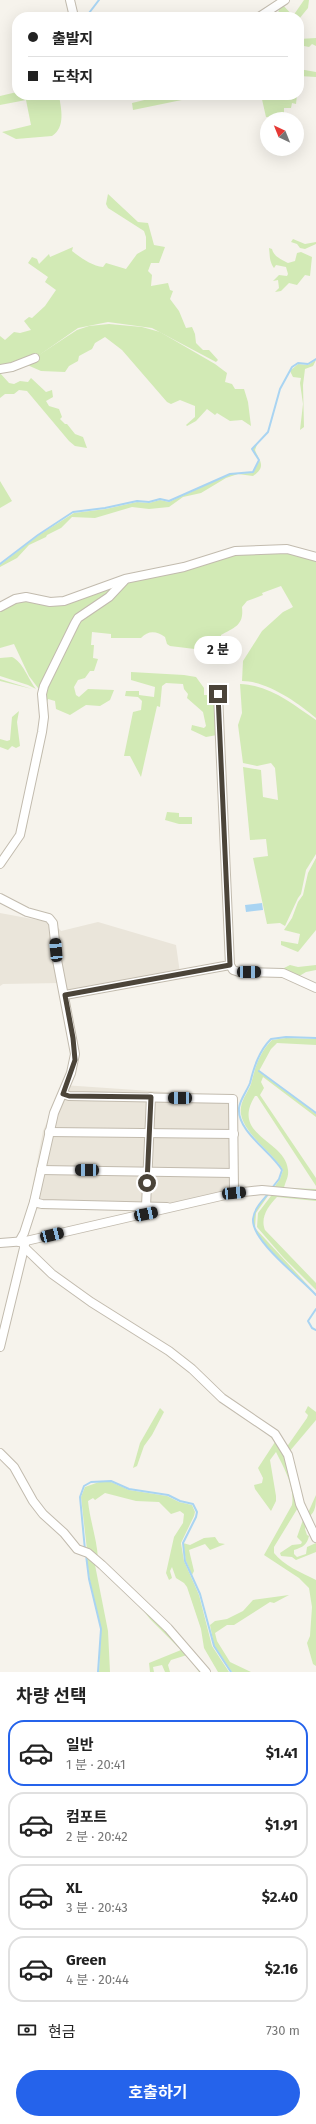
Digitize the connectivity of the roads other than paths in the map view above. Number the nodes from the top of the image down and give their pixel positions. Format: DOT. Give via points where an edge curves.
graph roads {
  1 [pos="70,0"];
  2 [pos="284,0"];
  3 [pos="73,12"];
  4 [pos="266,12"];
  5 [pos="35,358"];
  6 [pos="0,369"];
  7 [pos="316,558"];
  8 [pos="125,579"];
  9 [pos="0,607"];
  10 [pos="218,694"];
  11 [pos="0,864"];
  12 [pos="0,898"];
  13 [pos="230,965"];
  14 [pos="316,988"];
  15 [pos="65,995"];
  16 [pos="63,1094"];
  17 [pos="151,1097"];
  18 [pos="49,1132"];
  19 [pos="149,1133"];
  20 [pos="234,1134"];
  21 [pos="41,1170"];
  22 [pos="148,1171"];
  23 [pos="233,1172"];
  24 [pos="234,1193"];
  25 [pos="316,1195"];
  26 [pos="34,1202"];
  27 [pos="146,1206"];
  28 [pos="170,1209"];
  29 [pos="0,1243"];
  30 [pos="23,1243"];
  31 [pos="0,1347"];
  32 [pos="0,1447"];
  33 [pos="2,1454"];
  34 [pos="316,1538"];
  35 [pos="206,1672"];
  1 -- 3 [label="street"];
  2 -- 4 [label="street"];
  5 -- 6 [label="street"];
  7 -- 8 [label="street" via="287,549 235,551 184,567"];
  8 -- 9 [label="street" via="64,601 50,602 26,597 14,599"];
  8 -- 11 [label="street" via="109,597 78,618 47,676 42,694 42,732 20,835"];
  10 -- 13 [label="street"];
  12 -- 15 [label="street" via="26,912 51,919 56,960"];
  13 -- 14 [label="street" via="239,972 283,973"];
  13 -- 15 [label="street"];
  15 -- 16 [label="street" via="75,1060"];
  16 -- 17 [label="street"];
  16 -- 18 [label="street"];
  17 -- 19 [label="street"];
  17 -- 20 [label="street" via="232,1098"];
  18 -- 19 [label="street"];
  18 -- 21 [label="street"];
  19 -- 20 [label="street"];
  19 -- 22 [label="street"];
  20 -- 23 [label="street"];
  21 -- 22 [label="street"];
  21 -- 26 [label="street"];
  22 -- 23 [label="street"];
  22 -- 27 [label="street"];
  23 -- 24 [label="street"];
  24 -- 25 [label="street" via="262,1190"];
  24 -- 28 [label="street"];
  26 -- 27 [label="street"];
  26 -- 30 [label="street"];
  27 -- 28 [label="street"];
  28 -- 30 [label="street"];
  29 -- 30 [label="street"];
  30 -- 31 [label="street"];
  30 -- 34 [label="street" via="52,1274 169,1351 222,1398 275,1434 288,1455 300,1504"];
  32 -- 33 [label="street"];
  33 -- 35 [label="street" via="14,1467 43,1514 77,1549 88,1553 159,1619"];
}
